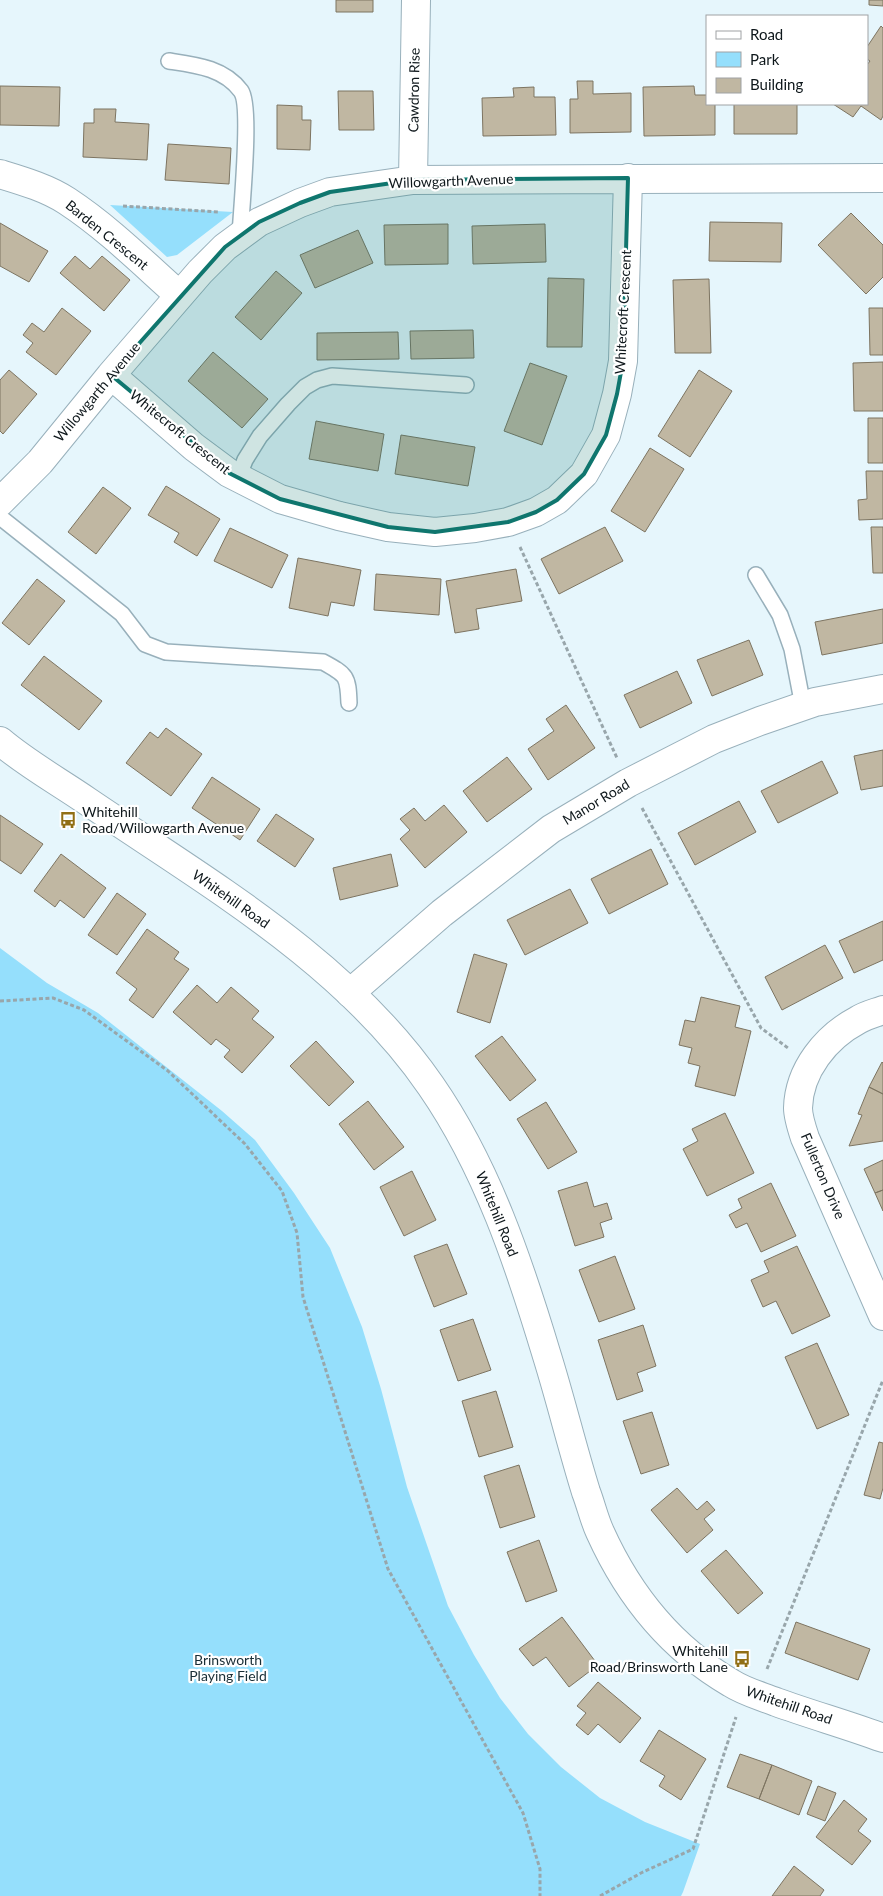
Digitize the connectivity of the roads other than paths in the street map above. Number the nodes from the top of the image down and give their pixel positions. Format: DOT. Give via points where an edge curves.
graph roads {
  1 [pos="416,0"];
  2 [pos="169,61"];
  3 [pos="0,174"];
  4 [pos="628,178"];
  5 [pos="883,178"];
  6 [pos="413,180"];
  7 [pos="240,225"];
  8 [pos="179,295"];
  9 [pos="111,375"];
  10 [pos="466,385"];
  11 [pos="238,478"];
  12 [pos="0,502"];
  13 [pos="0,517"];
  14 [pos="756,575"];
  15 [pos="883,689"];
  16 [pos="349,703"];
  17 [pos="803,706"];
  18 [pos="0,742"];
  19 [pos="350,993"];
  20 [pos="883,1010"];
  21 [pos="883,1316"];
  22 [pos="883,1738"];
  1 -- 6 [label="street, Cawdron Rise"];
  2 -- 7 [label="lane" via="220,72 242,92 247,115"];
  3 -- 8 [label="street, Barden Crescent" via="29,183 66,201 103,228"];
  4 -- 5 [label="street, Willowgarth Avenue"];
  4 -- 6 [label="street, Willowgarth Avenue"];
  4 -- 11 [label="street, Whitecroft Crescent" via="623,361 617,394 606,435 584,474 557,500 508,522 435,532 388,527 339,516 280,499"];
  6 -- 7 [label="street, Willowgarth Avenue" via="330,192 259,222"];
  7 -- 8 [label="street, Willowgarth Avenue" via="225,247"];
  8 -- 9 [label="street, Willowgarth Avenue"];
  9 -- 11 [label="street, Whitecroft Crescent" via="194,447"];
  9 -- 12 [label="street, Willowgarth Avenue" via="40,462"];
  10 -- 11 [label="lane" via="332,376 317,380 305,387 260,436"];
  13 -- 16 [label="lane" via="122,614 145,644 166,652 323,662 341,672 348,684"];
  14 -- 17 [label="lane" via="780,615 792,649"];
  15 -- 17 [label="street, Manor Road"];
  17 -- 19 [label="street, Manor Road" via="714,740 628,782 551,829 442,914"];
  18 -- 19 [label="street, Whitehill Road" via="302,950"];
  19 -- 22 [label="street, Whitehill Road" via="394,1038 431,1086 461,1134 486,1185 511,1246 548,1357 598,1529 637,1599 673,1639 729,1682 751,1693"];
  20 -- 21 [label="street, Fullerton Drive" via="858,1019 833,1036 810,1065 800,1088 798,1110 805,1138"];
}
